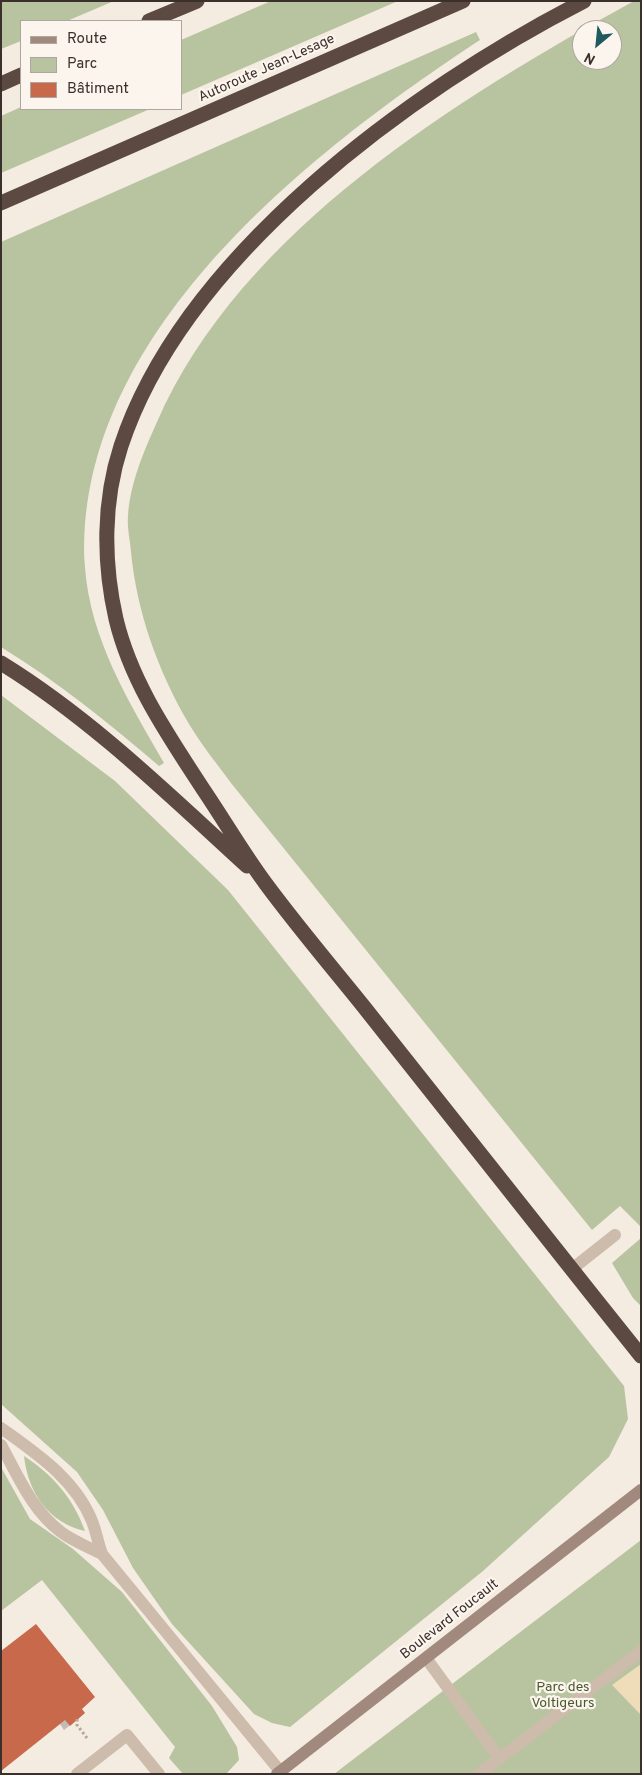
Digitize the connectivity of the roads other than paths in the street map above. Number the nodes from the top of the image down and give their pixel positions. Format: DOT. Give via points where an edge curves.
graph roads {
  1 [pos="196,1"];
  2 [pos="463,1"];
  3 [pos="584,1"];
  4 [pos="151,20"];
  5 [pos="20,75"];
  6 [pos="1,84"];
  7 [pos="1,203"];
  8 [pos="1,664"];
  9 [pos="265,882"];
  10 [pos="615,1235"];
  11 [pos="572,1269"];
  12 [pos="641,1356"];
  13 [pos="1,1428"];
  14 [pos="1,1445"];
  15 [pos="641,1490"];
  16 [pos="102,1554"];
  17 [pos="641,1651"];
  18 [pos="426,1658"];
  19 [pos="500,1758"];
  20 [pos="279,1773"];
  21 [pos="77,1774"];
  22 [pos="159,1774"];
  23 [pos="479,1774"];
  1 -- 4 [label="highway"];
  2 -- 7 [label="highway, Autoroute Jean-Lesage"];
  3 -- 9 [label="highway" via="435,89 357,148 286,209 224,274 188,321 157,369 121,446 111,493 106,545 111,596 124,647 153,710"];
  5 -- 6 [label="highway"];
  8 -- 9 [label="highway" via="68,710 138,767"];
  9 -- 11 [label="highway"];
  10 -- 11 [label="lane"];
  11 -- 12 [label="highway"];
  13 -- 16 [label="lane" via="43,1458 82,1500"];
  14 -- 16 [label="lane" via="42,1515 61,1532"];
  15 -- 18 [label="street, Boulevard Foucault"];
  16 -- 20 [label="lane"];
  17 -- 19 [label="lane"];
  18 -- 19 [label="lane"];
  18 -- 20 [label="street, Boulevard Foucault"];
  19 -- 23 [label="lane"];
  21 -- 22 [label="lane" via="127,1735"];
}
